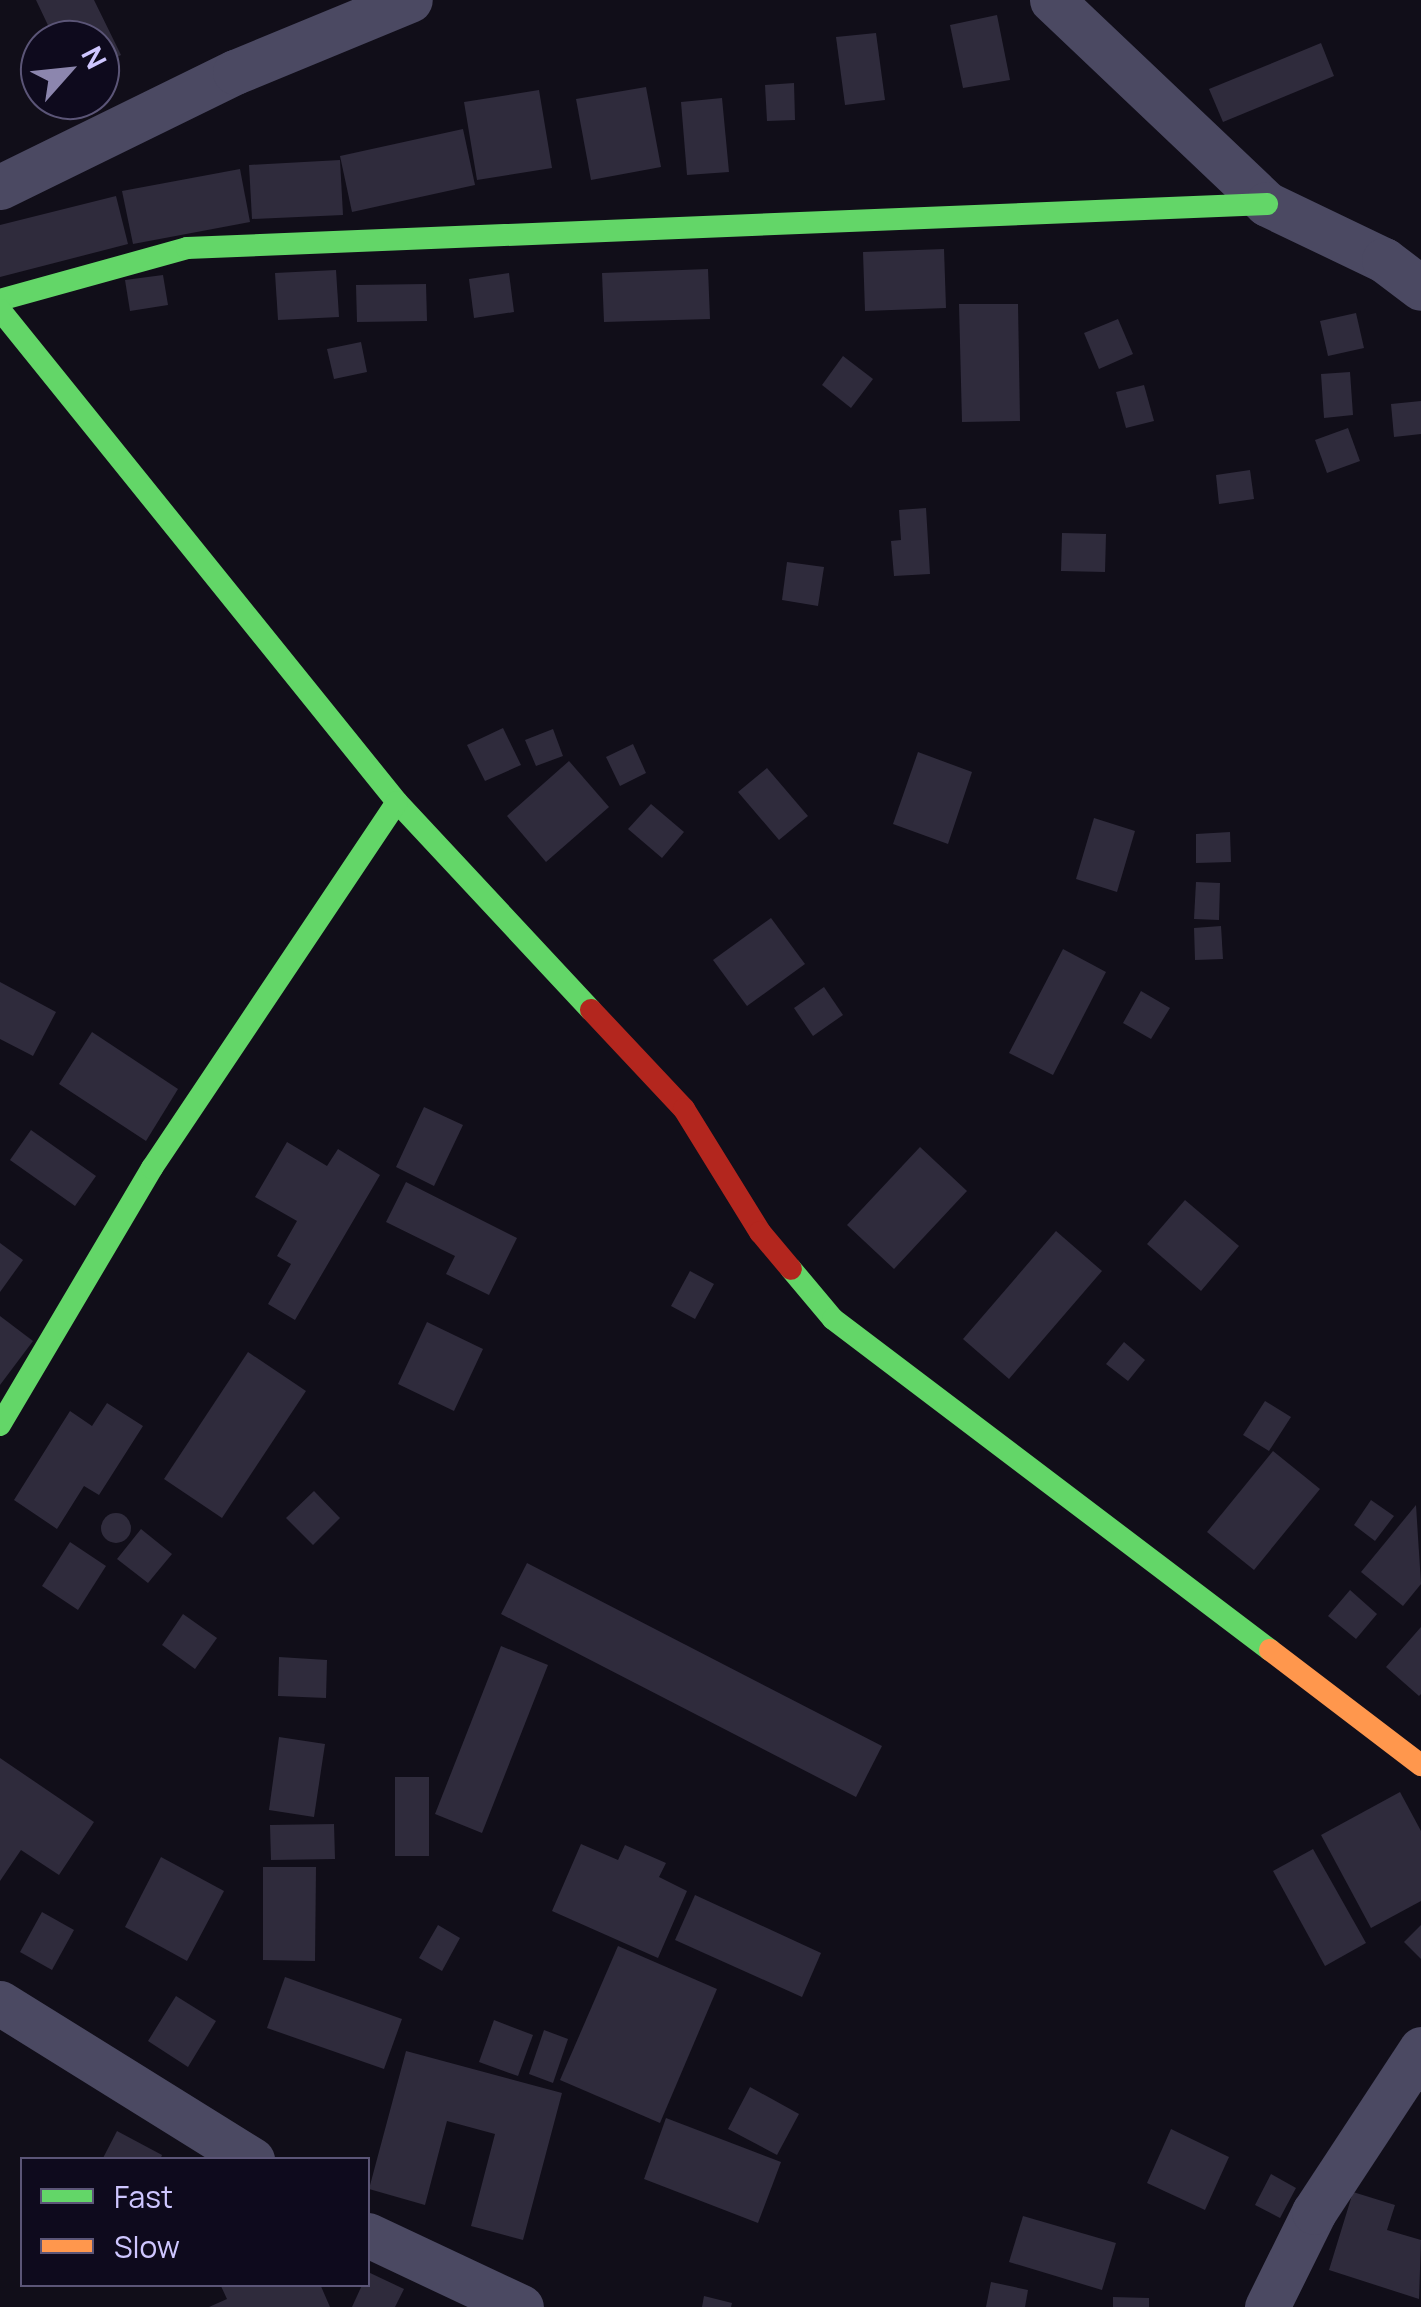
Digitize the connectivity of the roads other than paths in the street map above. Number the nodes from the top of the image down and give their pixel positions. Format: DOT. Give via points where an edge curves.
graph roads {
  1 [pos="410,0"];
  2 [pos="1052,0"];
  3 [pos="0,187"];
  4 [pos="1267,204"];
  5 [pos="1421,288"];
  6 [pos="0,300"];
  7 [pos="0,310"];
  8 [pos="397,802"];
  9 [pos="0,1425"];
  10 [pos="1421,1765"];
  11 [pos="0,2002"];
  12 [pos="1421,2049"];
  13 [pos="247,2157"];
  14 [pos="370,2236"];
  15 [pos="522,2307"];
  16 [pos="1268,2307"];
  1 -- 3 [label="street" via="234,72"];
  2 -- 4 [label="street"];
  4 -- 5 [label="street" via="1384,260"];
  4 -- 6 [label="main road" via="187,248"];
  7 -- 8 [label="main road"];
  8 -- 9 [label="main road" via="152,1168"];
  8 -- 10 [label="main road" via="684,1110 760,1232 833,1319"];
  11 -- 13 [label="street"];
  12 -- 16 [label="street" via="1314,2212"];
  14 -- 15 [label="street"];
}
